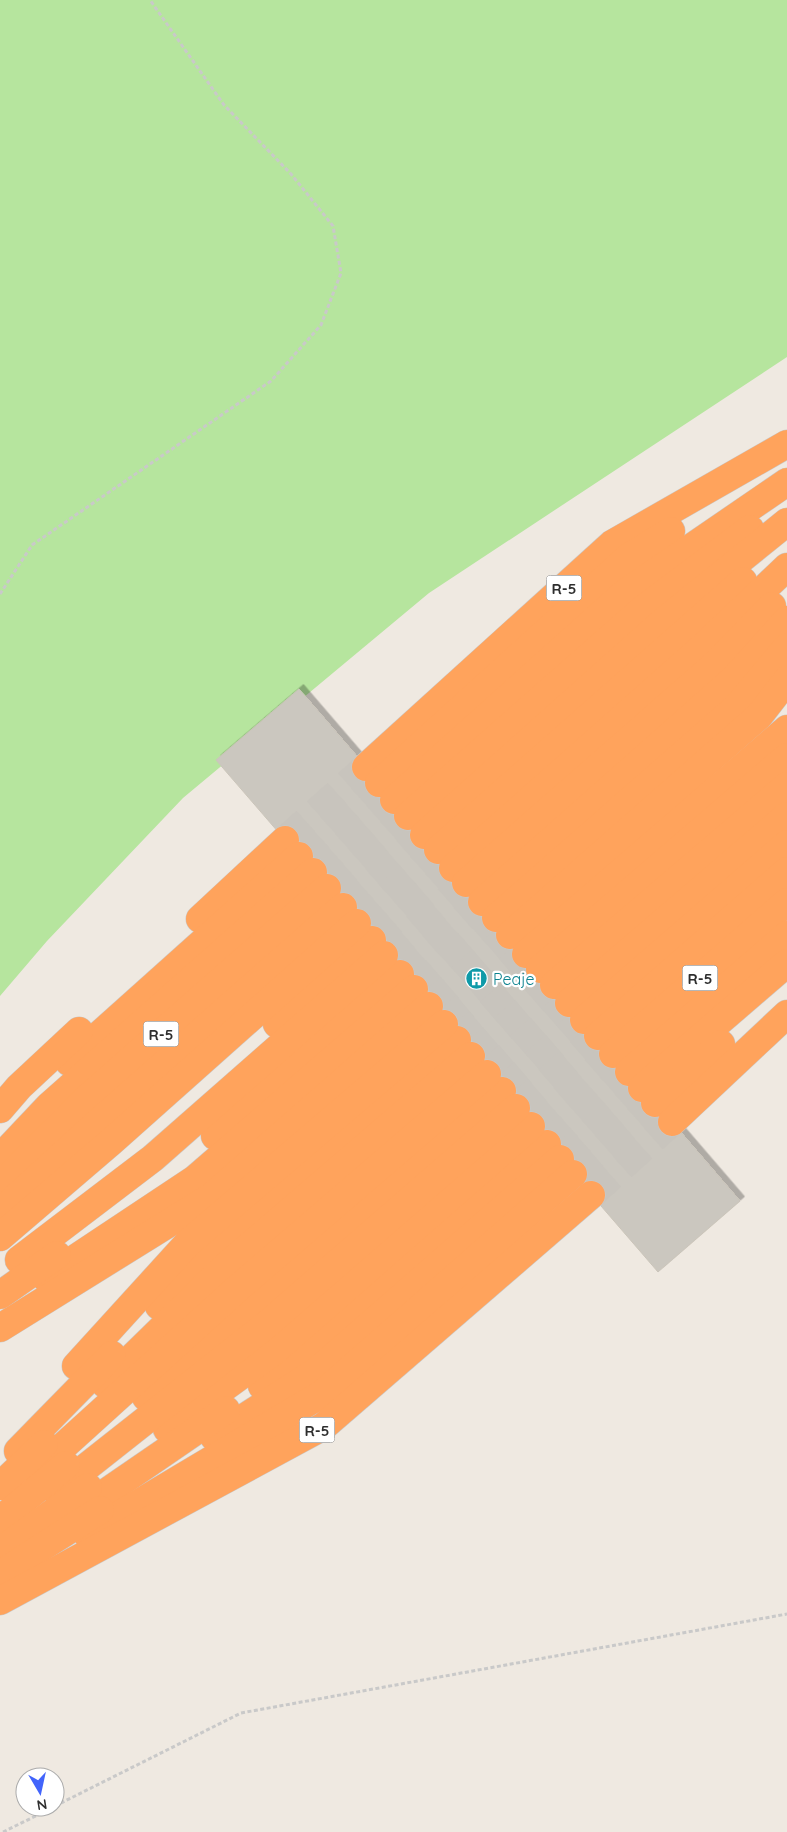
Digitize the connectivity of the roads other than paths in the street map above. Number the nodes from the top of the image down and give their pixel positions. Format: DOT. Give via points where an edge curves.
graph roads {
  1 [pos="787,444"];
  2 [pos="787,459"];
  3 [pos="787,482"];
  4 [pos="787,501"];
  5 [pos="787,522"];
  6 [pos="787,542"];
  7 [pos="787,567"];
  8 [pos="787,591"];
  9 [pos="787,620"];
  10 [pos="787,647"];
  11 [pos="787,680"];
  12 [pos="787,729"];
  13 [pos="787,757"];
  14 [pos="787,786"];
  15 [pos="787,816"];
  16 [pos="787,844"];
  17 [pos="787,872"];
  18 [pos="787,902"];
  19 [pos="787,935"];
  20 [pos="518,944"];
  21 [pos="787,963"];
  22 [pos="787,987"];
  23 [pos="429,1007"];
  24 [pos="787,1014"];
  25 [pos="0,1109"];
  26 [pos="0,1133"];
  27 [pos="0,1158"];
  28 [pos="0,1185"];
  29 [pos="591,1195"];
  30 [pos="0,1212"];
  31 [pos="0,1237"];
  32 [pos="0,1259"];
  33 [pos="0,1274"];
  34 [pos="0,1295"];
  35 [pos="0,1309"];
  36 [pos="0,1328"];
  37 [pos="0,1451"];
  38 [pos="0,1470"];
  39 [pos="0,1486"];
  40 [pos="0,1504"];
  41 [pos="0,1520"];
  42 [pos="0,1535"];
  43 [pos="0,1551"];
  44 [pos="0,1564"];
  45 [pos="0,1574"];
  46 [pos="0,1586"];
  47 [pos="0,1601"];
  1 -- 20 [label="highway, R-5" via="612,544"];
  2 -- 20 [label="highway, R-5" via="629,557"];
  3 -- 20 [label="highway, R-5" via="625,593"];
  4 -- 20 [label="highway" via="642,610"];
  5 -- 20 [label="highway" via="664,621"];
  6 -- 20 [label="highway"];
  7 -- 20 [label="highway" via="704,646"];
  8 -- 20 [label="highway" via="717,663"];
  9 -- 20 [label="highway" via="734,679"];
  10 -- 20 [label="highway" via="737,707"];
  11 -- 20 [label="highway" via="759,716"];
  12 -- 20 [label="highway"];
  13 -- 20 [label="highway"];
  14 -- 20 [label="highway"];
  15 -- 20 [label="highway"];
  16 -- 20 [label="highway, R-5"];
  17 -- 20 [label="highway, R-5"];
  18 -- 20 [label="highway, R-5"];
  19 -- 20 [label="highway, R-5"];
  20 -- 21 [label="highway, R-5"];
  20 -- 22 [label="highway"];
  20 -- 24 [label="highway"];
  23 -- 25 [label="highway" via="18,1087"];
  23 -- 26 [label="highway, R-5" via="34,1094"];
  23 -- 27 [label="highway, R-5" via="49,1106"];
  23 -- 28 [label="highway, R-5" via="85,1100"];
  23 -- 30 [label="highway, R-5" via="103,1118"];
  23 -- 31 [label="highway" via="112,1141"];
  23 -- 32 [label="highway" via="124,1159"];
  23 -- 33 [label="highway" via="153,1158"];
  23 -- 34 [label="highway" via="174,1173"];
  23 -- 35 [label="highway" via="195,1179"];
  23 -- 36 [label="highway" via="211,1197"];
  23 -- 37 [label="highway" via="188,1244"];
  23 -- 38 [label="highway" via="210,1254"];
  23 -- 39 [label="highway" via="225,1267"];
  23 -- 40 [label="highway" via="238,1288"];
  23 -- 41 [label="highway" via="256,1303"];
  23 -- 42 [label="highway" via="265,1326"];
  23 -- 43 [label="highway" via="273,1352"];
  23 -- 44 [label="highway" via="286,1370"];
  23 -- 45 [label="highway" via="317,1371"];
  23 -- 46 [label="highway, R-5" via="322,1394"];
  29 -- 47 [label="highway, R-5" via="324,1426"];
}
